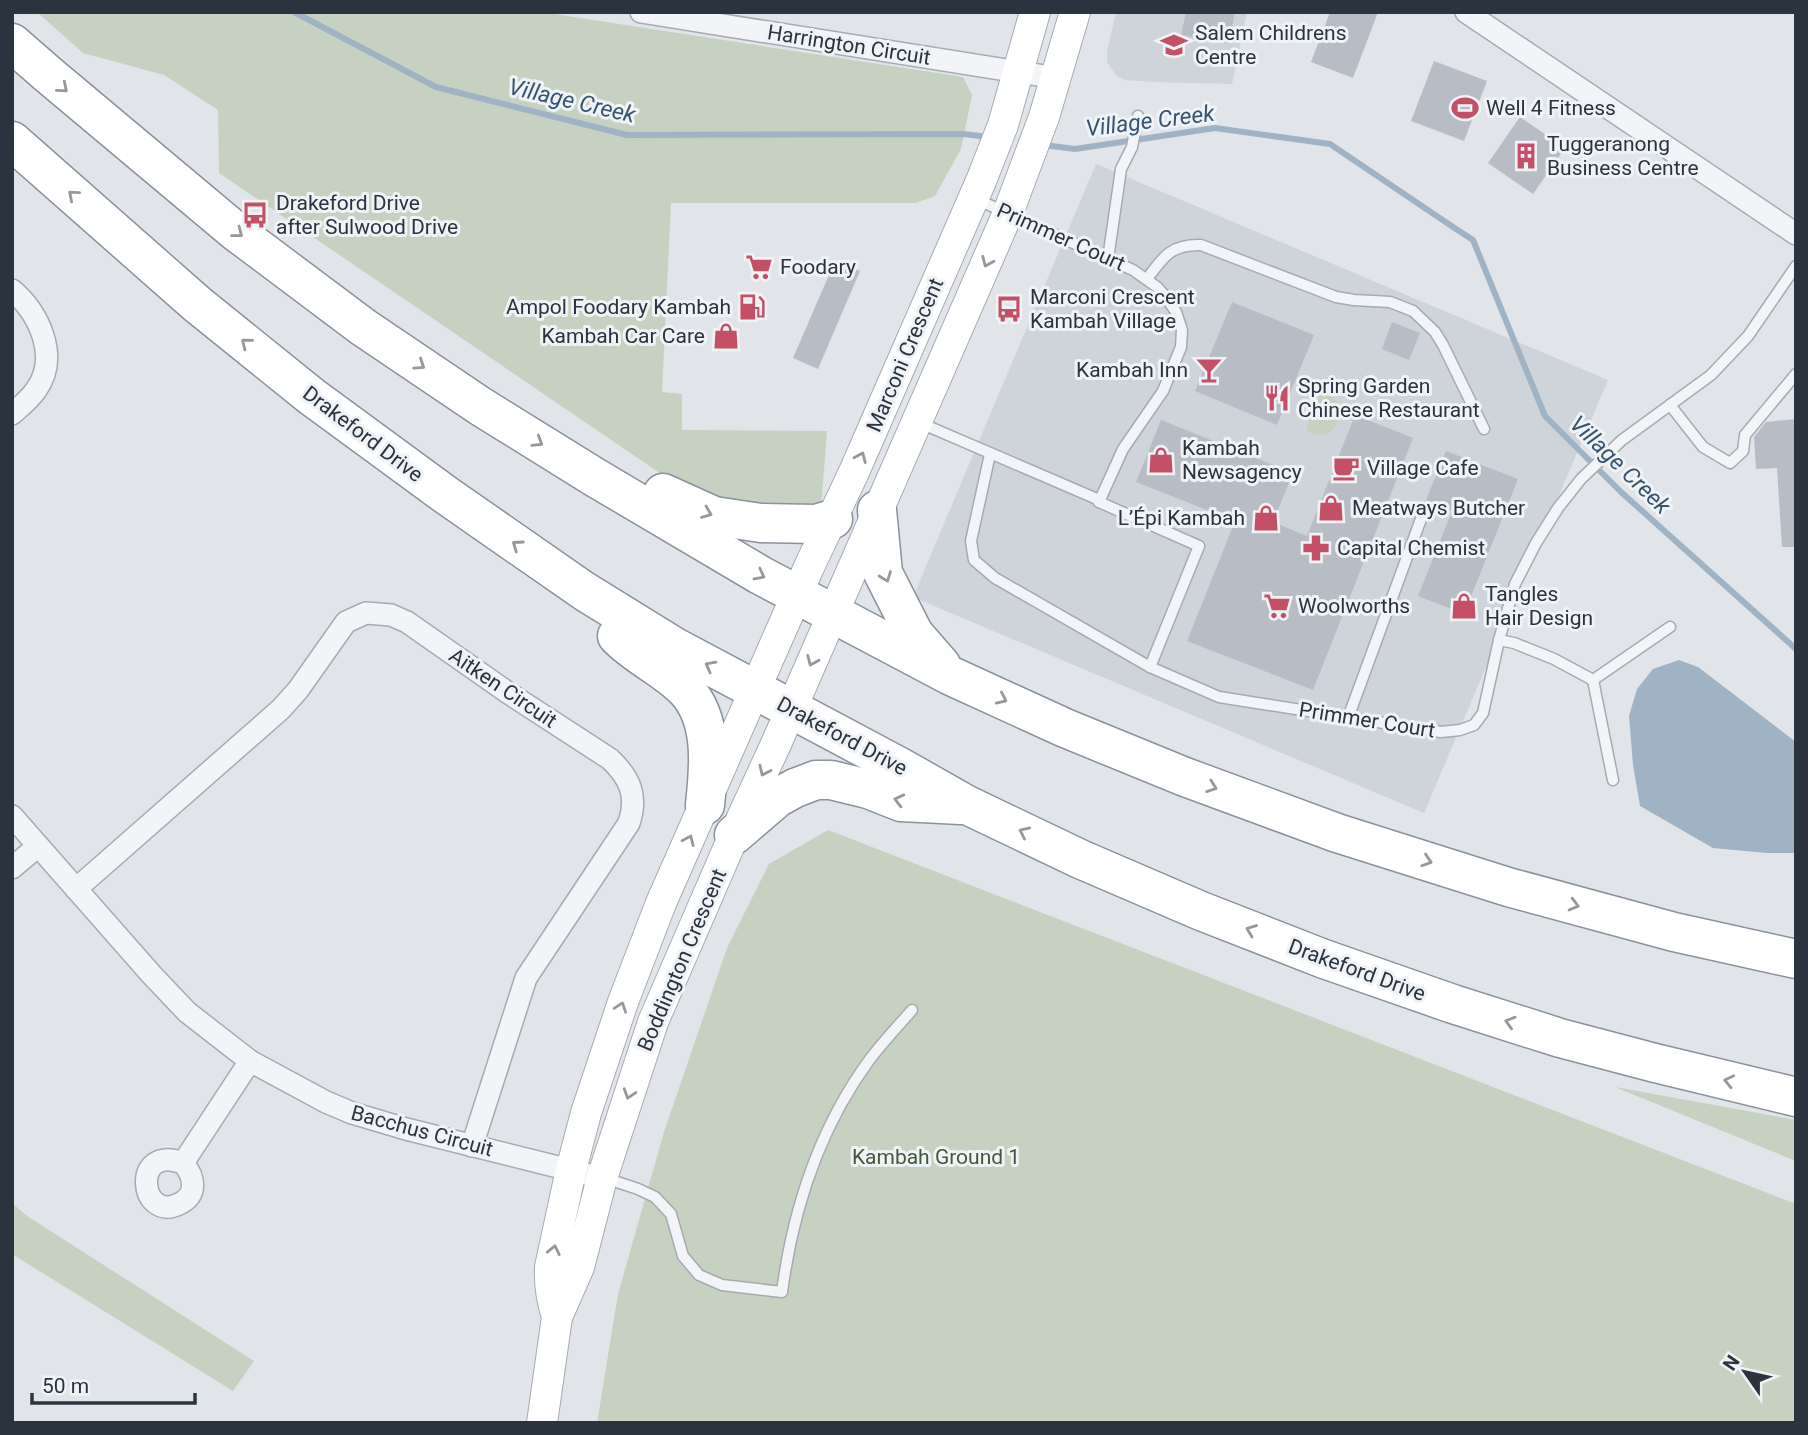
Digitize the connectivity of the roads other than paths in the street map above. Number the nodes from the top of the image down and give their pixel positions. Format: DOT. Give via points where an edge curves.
graph roads {
  1 [pos="641,12"];
  2 [pos="1034,12"];
  3 [pos="1075,12"];
  4 [pos="1466,12"];
  5 [pos="742,20"];
  6 [pos="12,43"];
  7 [pos="1019,72"];
  8 [pos="1057,78"];
  9 [pos="1138,116"];
  10 [pos="12,141"];
  11 [pos="974,198"];
  12 [pos="1008,213"];
  13 [pos="1796,234"];
  14 [pos="1108,258"];
  15 [pos="1796,266"];
  16 [pos="1147,279"];
  17 [pos="12,290"];
  18 [pos="1796,374"];
  19 [pos="1670,405"];
  20 [pos="12,414"];
  21 [pos="916,421"];
  22 [pos="1484,429"];
  23 [pos="990,454"];
  24 [pos="596,478"];
  25 [pos="1099,502"];
  26 [pos="1425,508"];
  27 [pos="877,510"];
  28 [pos="833,519"];
  29 [pos="584,591"];
  30 [pos="797,594"];
  31 [pos="832,613"];
  32 [pos="1670,627"];
  33 [pos="1499,640"];
  34 [pos="1150,667"];
  35 [pos="949,675"];
  36 [pos="1593,680"];
  37 [pos="754,689"];
  38 [pos="792,709"];
  39 [pos="1348,718"];
  40 [pos="1613,780"];
  41 [pos="705,805"];
  42 [pos="967,805"];
  43 [pos="12,816"];
  44 [pos="734,835"];
  45 [pos="38,846"];
  46 [pos="12,868"];
  47 [pos="76,889"];
  48 [pos="1796,959"];
  49 [pos="912,1010"];
  50 [pos="250,1061"];
  51 [pos="1796,1097"];
  52 [pos="472,1146"];
  53 [pos="183,1163"];
  54 [pos="570,1170"];
  55 [pos="602,1178"];
  56 [pos="557,1317"];
  57 [pos="542,1423"];
  1 -- 5 [label="street, Harrington Circuit"];
  2 -- 7 [label="street, Marconi Crescent"];
  3 -- 8 [label="street, Marconi Crescent"];
  4 -- 13 [label="street"];
  5 -- 7 [label="street, Harrington Circuit"];
  6 -- 24 [label="highway, one-way" via="235,232 480,406"];
  7 -- 8 [label="street, Harrington Circuit"];
  7 -- 11 [label="street, Marconi Crescent"];
  8 -- 12 [label="street, Marconi Crescent"];
  9 -- 14 [label="lane" via="1132,147 1121,169"];
  29 -- 10 [label="highway, Drakeford Drive, one-way" via="305,391 197,304"];
  11 -- 12 [label="lane, Primmer Court"];
  28 -- 11 [label="street, Marconi Crescent, one-way"];
  12 -- 14 [label="lane, Primmer Court"];
  12 -- 21 [label="street, Marconi Crescent, one-way"];
  14 -- 16 [label="lane, Primmer Court"];
  15 -- 19 [label="lane, Primmer Court" via="1748,336 1711,375"];
  16 -- 22 [label="lane, Primmer Court" via="1175,248 1201,245 1335,297 1390,302 1412,311 1443,345"];
  16 -- 25 [label="lane, Primmer Court" via="1176,312 1181,347 1163,391 1123,449"];
  17 -- 20 [label="street" via="38,321 46,344 46,367 38,388"];
  18 -- 19 [label="lane" via="1745,435 1743,451 1730,463 1703,447"];
  19 -- 33 [label="lane, Primmer Court" via="1622,440 1558,508 1515,584"];
  21 -- 23 [label="lane"];
  21 -- 27 [label="street, Marconi Crescent"];
  23 -- 25 [label="lane"];
  23 -- 34 [label="lane, Primmer Court" via="971,541 974,560 995,578"];
  24 -- 28 [label="highway, one-way" via="665,494 714,516 761,523 816,524"];
  24 -- 30 [label="highway, one-way"];
  25 -- 34 [label="lane" via="1199,546"];
  26 -- 39 [label="lane"];
  27 -- 31 [label="street, Marconi Crescent"];
  27 -- 35 [label="highway, one-way" via="883,573 914,634"];
  28 -- 30 [label="street, Marconi Crescent"];
  37 -- 29 [label="highway, Drakeford Drive, one-way"];
  29 -- 41 [label="highway" via="620,638 687,691 701,715 707,741"];
  30 -- 31 [label="highway"];
  30 -- 37 [label="street, Marconi Crescent"];
  31 -- 35 [label="highway"];
  31 -- 38 [label="street, Boddington Crescent, one-way"];
  32 -- 36 [label="lane"];
  33 -- 36 [label="lane" via="1554,659"];
  33 -- 39 [label="lane, Primmer Court" via="1483,713 1474,725 1441,732"];
  34 -- 39 [label="lane, Primmer Court" via="1219,697"];
  35 -- 48 [label="highway, one-way" via="1185,777 1338,833 1501,885"];
  36 -- 40 [label="lane"];
  37 -- 38 [label="highway, Drakeford Drive"];
  37 -- 41 [label="street, Boddington Crescent"];
  38 -- 42 [label="highway, Drakeford Drive"];
  38 -- 44 [label="street, Boddington Crescent, one-way"];
  54 -- 41 [label="street, Boddington Crescent, one-way" via="623,1002"];
  42 -- 44 [label="highway, one-way" via="901,802 868,789 816,780 777,799"];
  51 -- 42 [label="highway, Drakeford Drive, one-way" via="1560,1038 1324,959 1080,859"];
  43 -- 45 [label="street, Bacchus Circuit"];
  44 -- 55 [label="street, Boddington Crescent, one-way" via="653,1022"];
  45 -- 46 [label="street"];
  45 -- 47 [label="street, Bacchus Circuit"];
  47 -- 50 [label="street, Bacchus Circuit" via="187,1012"];
  47 -- 52 [label="street, Aitken Circuit" via="281,709 346,622 366,613 407,622 610,759 631,786 634,809 526,978"];
  49 -- 55 [label="lane" via="865,1066 823,1139 801,1198 782,1292 722,1285 699,1275 683,1256 671,1214 655,1197"];
  50 -- 52 [label="street, Bacchus Circuit" via="352,1113"];
  50 -- 53 [label="street"];
  52 -- 54 [label="street, Bacchus Circuit"];
  54 -- 55 [label="street, Bacchus Circuit"];
  56 -- 54 [label="street, Boddington Crescent, one-way" via="550,1267"];
  55 -- 56 [label="street, Boddington Crescent" via="579,1267"];
  56 -- 57 [label="street, Boddington Crescent"];
}
